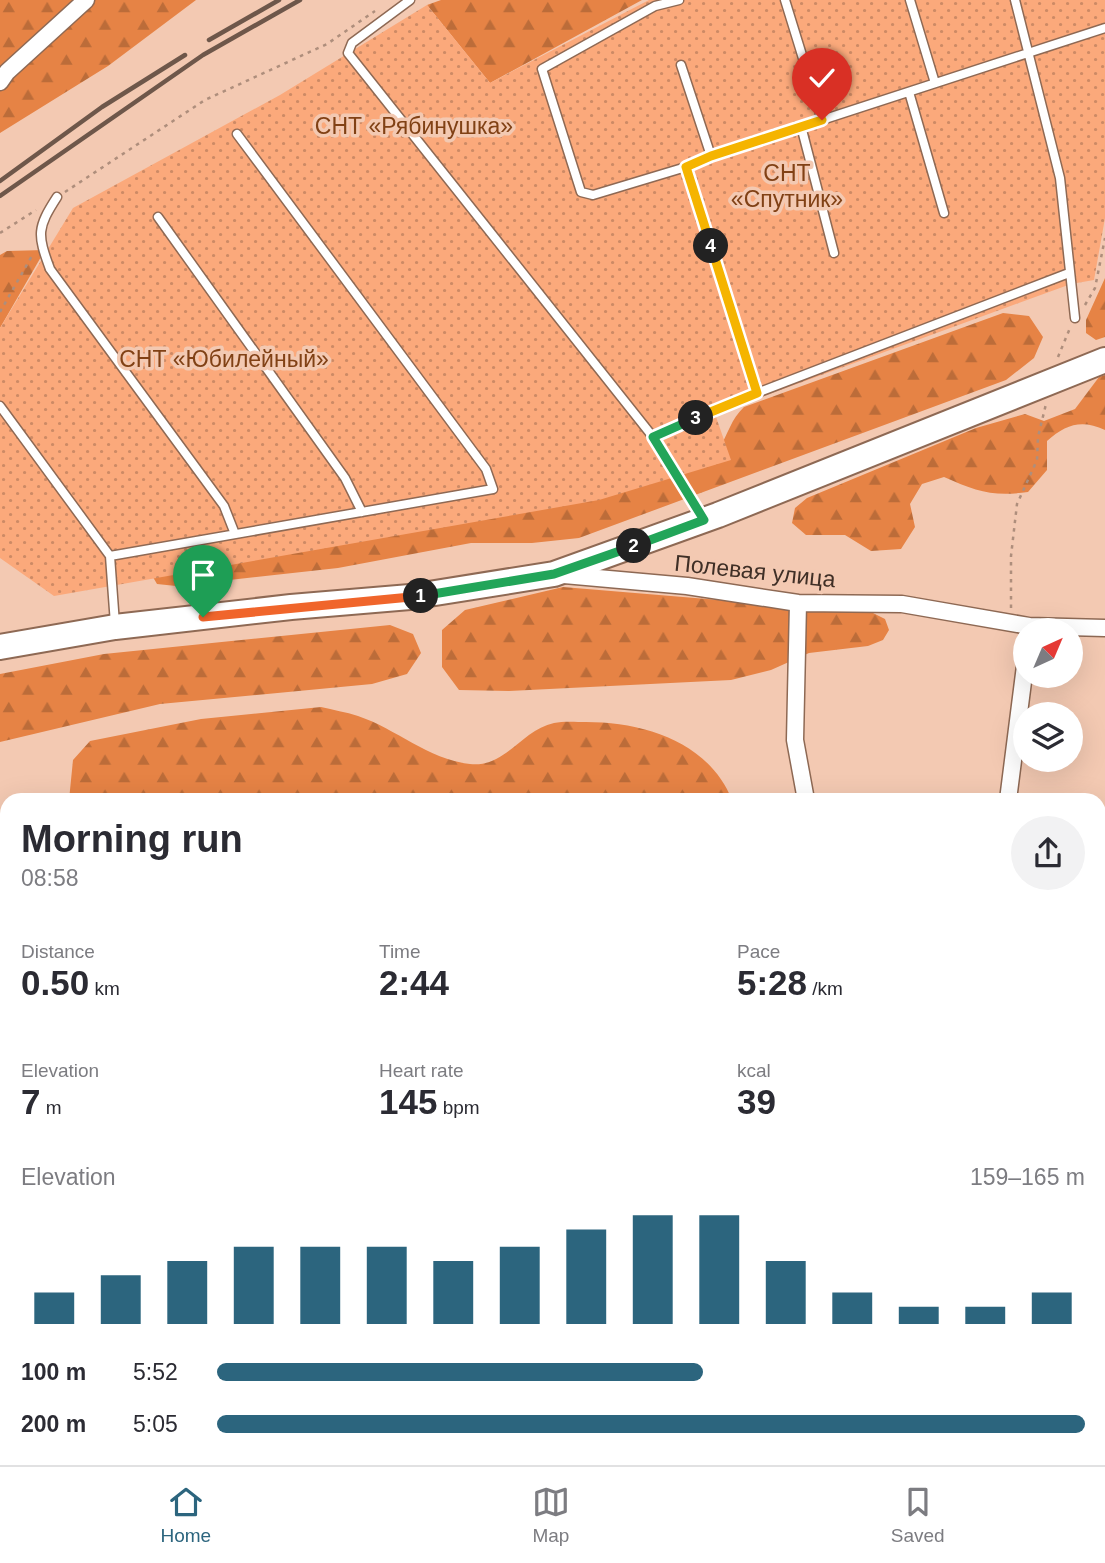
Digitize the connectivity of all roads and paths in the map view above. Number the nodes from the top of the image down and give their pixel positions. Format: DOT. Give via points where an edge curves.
graph roads {
  1 [pos="86,0"];
  2 [pos="410,0"];
  3 [pos="679,0"];
  4 [pos="785,0"];
  5 [pos="910,0"];
  6 [pos="1015,0"];
  7 [pos="380,8"];
  8 [pos="1105,29"];
  9 [pos="1028,53"];
  10 [pos="681,65"];
  11 [pos="0,82"];
  12 [pos="935,83"];
  13 [pos="909,92"];
  14 [pos="822,120"];
  15 [pos="802,126"];
  16 [pos="237,134"];
  17 [pos="711,156"];
  18 [pos="686,167"];
  19 [pos="57,197"];
  20 [pos="944,213"];
  21 [pos="158,217"];
  22 [pos="0,233"];
  23 [pos="40,242"];
  24 [pos="834,253"];
  25 [pos="1069,273"];
  26 [pos="0,312"];
  27 [pos="1075,318"];
  28 [pos="1105,360"];
  29 [pos="1052,382"];
  30 [pos="757,393"];
  31 [pos="0,406"];
  32 [pos="653,437"];
  33 [pos="362,512"];
  34 [pos="704,520"];
  35 [pos="235,534"];
  36 [pos="110,555"];
  37 [pos="554,574"];
  38 [pos="798,603"];
  39 [pos="1009,620"];
  40 [pos="1013,622"];
  41 [pos="115,627"];
  42 [pos="1083,628"];
  43 [pos="1105,628"];
  44 [pos="0,647"];
  45 [pos="1022,688"];
  46 [pos="805,793"];
  47 [pos="1009,793"];
  1 -- 11 [label="street"];
  2 -- 32 [label="lane" via="352,43 348,54"];
  3 -- 18 [label="lane" via="655,6 542,69 581,192 593,195"];
  4 -- 14 [label="lane"];
  5 -- 12 [label="lane"];
  6 -- 9 [label="lane"];
  7 -- 19 [label="path" via="327,44 205,100"];
  8 -- 9 [label="lane"];
  9 -- 12 [label="lane"];
  9 -- 25 [label="lane" via="1060,178"];
  10 -- 17 [label="lane"];
  12 -- 13 [label="lane"];
  13 -- 14 [label="lane"];
  13 -- 20 [label="lane"];
  14 -- 15 [label="lane"];
  15 -- 17 [label="lane"];
  15 -- 24 [label="lane"];
  16 -- 33 [label="lane" via="486,469 493,489"];
  17 -- 18 [label="lane"];
  18 -- 30 [label="lane"];
  19 -- 22 [label="path"];
  19 -- 23 [label="lane" via="41,223"];
  21 -- 33 [label="lane" via="345,478"];
  23 -- 26 [label="path"];
  23 -- 35 [label="lane" via="50,269 224,506"];
  25 -- 27 [label="lane"];
  25 -- 30 [label="lane"];
  28 -- 29 [label="main road"];
  29 -- 34 [label="main road"];
  29 -- 39 [label="path" via="1037,460 1017,504"];
  30 -- 32 [label="lane"];
  31 -- 36 [label="lane"];
  32 -- 34 [label="lane"];
  33 -- 35 [label="lane"];
  34 -- 37 [label="main road"];
  35 -- 36 [label="lane"];
  36 -- 41 [label="lane"];
  37 -- 38 [label="street, Полевая улица" via="687,586"];
  37 -- 41 [label="main road" via="411,597"];
  38 -- 39 [label="street, Полевая улица" via="902,604"];
  38 -- 46 [label="street" via="795,740"];
  39 -- 40 [label="street, Полевая улица"];
  41 -- 44 [label="main road"];
  42 -- 43 [label="street, Полевая улица"];
  45 -- 47 [label="street"];
}
